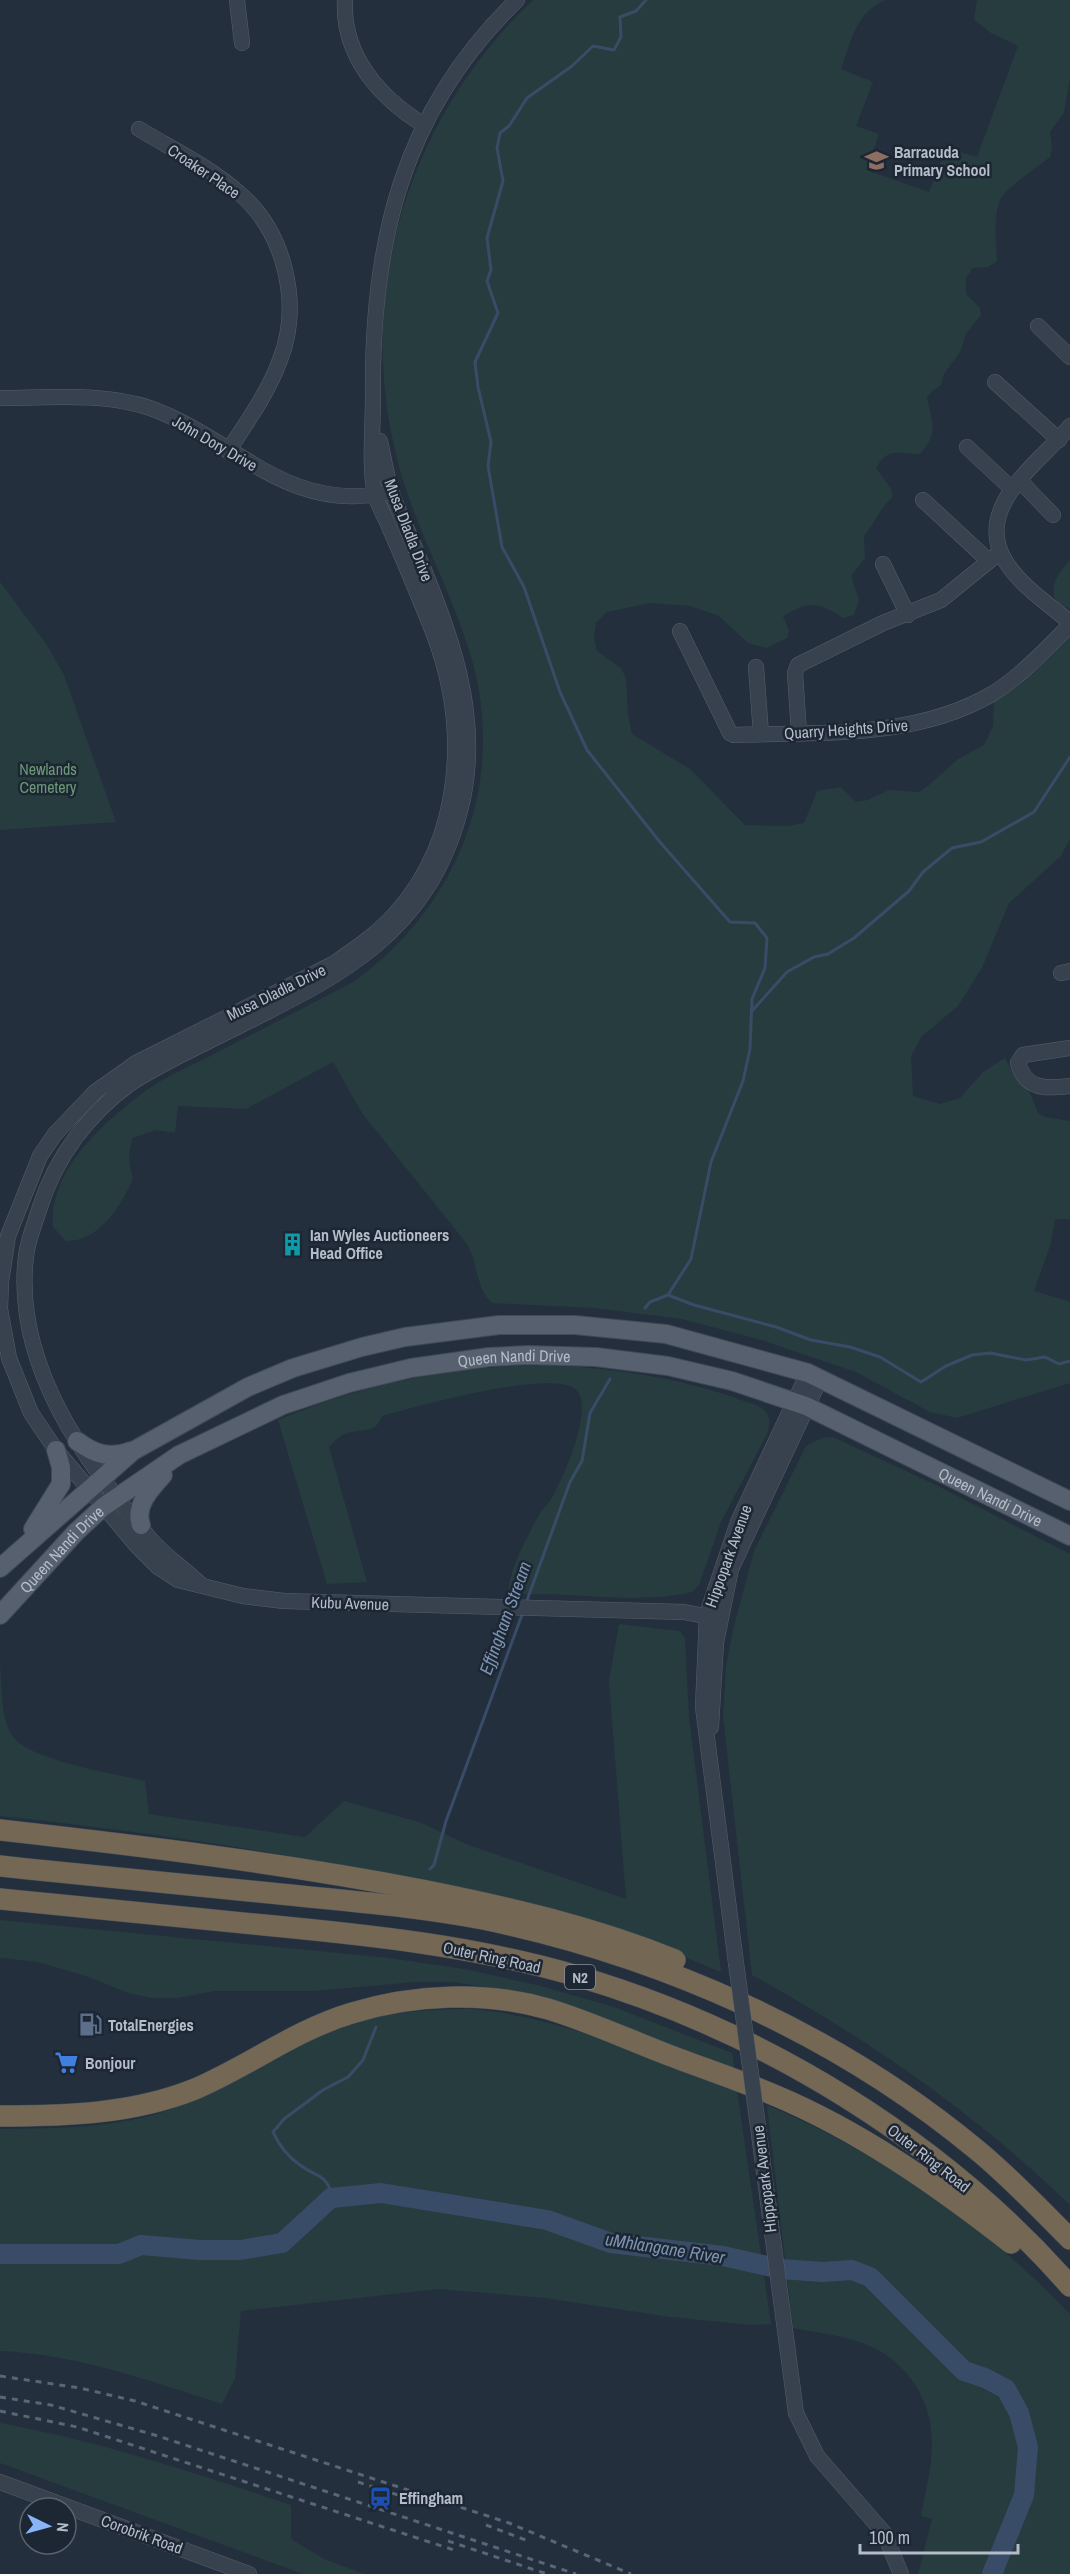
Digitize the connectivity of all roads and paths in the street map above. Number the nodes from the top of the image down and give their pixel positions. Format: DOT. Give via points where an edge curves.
graph roads {
  1 [pos="237,0"];
  2 [pos="345,0"];
  3 [pos="517,0"];
  4 [pos="242,43"];
  5 [pos="424,125"];
  6 [pos="139,129"];
  7 [pos="1038,326"];
  8 [pos="1070,357"];
  9 [pos="995,382"];
  10 [pos="0,398"];
  11 [pos="373,408"];
  12 [pos="1070,426"];
  13 [pos="1059,440"];
  14 [pos="967,447"];
  15 [pos="228,451"];
  16 [pos="1016,485"];
  17 [pos="391,492"];
  18 [pos="375,495"];
  19 [pos="923,500"];
  20 [pos="1053,515"];
  21 [pos="994,557"];
  22 [pos="883,564"];
  23 [pos="908,615"];
  24 [pos="1070,623"];
  25 [pos="680,631"];
  26 [pos="756,668"];
  27 [pos="799,733"];
  28 [pos="761,734"];
  29 [pos="1067,1049"];
  30 [pos="1070,1086"];
  31 [pos="814,1376"];
  32 [pos="800,1404"];
  33 [pos="77,1441"];
  34 [pos="56,1450"];
  35 [pos="133,1451"];
  36 [pos="179,1455"];
  37 [pos="95,1484"];
  38 [pos="1070,1501"];
  39 [pos="110,1502"];
  40 [pos="141,1525"];
  41 [pos="1070,1536"];
  42 [pos="29,1540"];
  43 [pos="0,1568"];
  44 [pos="200,1584"];
  45 [pos="0,1615"];
  46 [pos="713,1616"];
  47 [pos="0,1830"];
  48 [pos="0,1866"];
  49 [pos="0,1899"];
  50 [pos="0,2116"];
  51 [pos="978,2151"];
  52 [pos="1070,2239"];
  53 [pos="1070,2286"];
  54 [pos="1070,2290"];
  55 [pos="0,2482"];
  56 [pos="249,2574"];
  57 [pos="901,2574"];
  1 -- 4 [label="street"];
  2 -- 5 [label="street" via="350,39 363,68 387,99"];
  3 -- 5 [label="street, Musa Dladla Drive" via="472,49"];
  5 -- 11 [label="street, Musa Dladla Drive" via="400,183 380,264 372,355"];
  6 -- 15 [label="street, Croaker Place" via="242,195 269,230 282,257 289,306 281,358 266,391"];
  7 -- 8 [label="street"];
  9 -- 13 [label="street"];
  10 -- 15 [label="street, John Dory Drive" via="95,397 133,403 172,417"];
  11 -- 17 [label="street, Musa Dladla Drive"];
  11 -- 18 [label="street, Musa Dladla Drive"];
  12 -- 13 [label="street"];
  13 -- 16 [label="street"];
  14 -- 16 [label="street"];
  15 -- 18 [label="street, John Dory Drive" via="271,476 308,490 348,498"];
  16 -- 20 [label="street"];
  16 -- 21 [label="street" via="998,516"];
  17 -- 18 [label="street, John Dory Drive"];
  17 -- 33 [label="street, Musa Dladla Drive" via="436,601 465,689 469,717 467,780 450,845 418,903 363,957 316,987 132,1083 78,1133 56,1167 30,1239 26,1307 31,1340 43,1375"];
  18 -- 34 [label="street, Musa Dladla Drive" via="448,679 457,749 453,787 442,827 423,875 410,895 365,942 333,964 119,1073 69,1119 40,1156 8,1236 0,1309 20,1391"];
  19 -- 21 [label="street"];
  21 -- 23 [label="street" via="952,593"];
  21 -- 24 [label="street"];
  22 -- 23 [label="street"];
  23 -- 27 [label="street" via="883,623 798,665 795,673"];
  24 -- 27 [label="street, Quarry Heights Drive" via="1014,677 968,707 912,725"];
  25 -- 28 [label="street, Quarry Heights Drive" via="730,733"];
  26 -- 28 [label="street"];
  27 -- 28 [label="street, Quarry Heights Drive"];
  29 -- 30 [label="street" via="1023,1055 1018,1066 1036,1086"];
  31 -- 32 [label="street, Hippopark Avenue"];
  31 -- 35 [label="main road, Queen Nandi Drive" via="702,1343 640,1330 544,1324 482,1326 405,1337 293,1368 248,1387"];
  31 -- 38 [label="main road, Queen Nandi Drive"];
  32 -- 36 [label="main road, Queen Nandi Drive" via="723,1379 626,1360 489,1357 411,1368 349,1383 283,1406"];
  32 -- 41 [label="main road, Queen Nandi Drive"];
  32 -- 46 [label="street, Hippopark Avenue"];
  33 -- 35 [label="main road" via="103,1455"];
  33 -- 37 [label="street, Musa Dladla Drive"];
  34 -- 37 [label="street, Musa Dladla Drive"];
  34 -- 42 [label="main road" via="61,1484"];
  35 -- 37 [label="main road, Queen Nandi Drive"];
  36 -- 39 [label="main road, Queen Nandi Drive"];
  36 -- 40 [label="main road" via="146,1494 139,1515"];
  37 -- 39 [label="street, Musa Dladla Drive"];
  37 -- 42 [label="main road, Queen Nandi Drive"];
  39 -- 40 [label="street, Kubu Avenue"];
  39 -- 44 [label="street, Kubu Avenue" via="158,1567 178,1580"];
  39 -- 45 [label="main road, Queen Nandi Drive" via="76,1532"];
  40 -- 44 [label="street, Kubu Avenue"];
  42 -- 43 [label="main road, Queen Nandi Drive"];
  44 -- 46 [label="street, Kubu Avenue" via="243,1596 284,1601"];
  46 -- 57 [label="street, Hippopark Avenue, bridge" via="703,1707 792,2394 805,2436 831,2474 884,2533"];
  47 -- 51 [label="highway" via="271,1863 378,1882 549,1919 641,1947 761,2000 834,2040 934,2108"];
  48 -- 51 [label="highway, Outer Ring Road / N2" via="433,1911 588,1946 656,1968 777,2021 897,2091"];
  49 -- 53 [label="highway, Outer Ring Road / N2" via="405,1941 514,1961 619,1990 749,2044 856,2104 894,2129 984,2202"];
  50 -- 54 [label="highway" via="59,2116 132,2107 192,2090 320,2023 385,2005 456,1998 519,2003 548,2009 775,2095 843,2129 968,2210"];
  51 -- 52 [label="highway, Outer Ring Road / N2"];
  55 -- 56 [label="street, Corobrik Road"];
}
